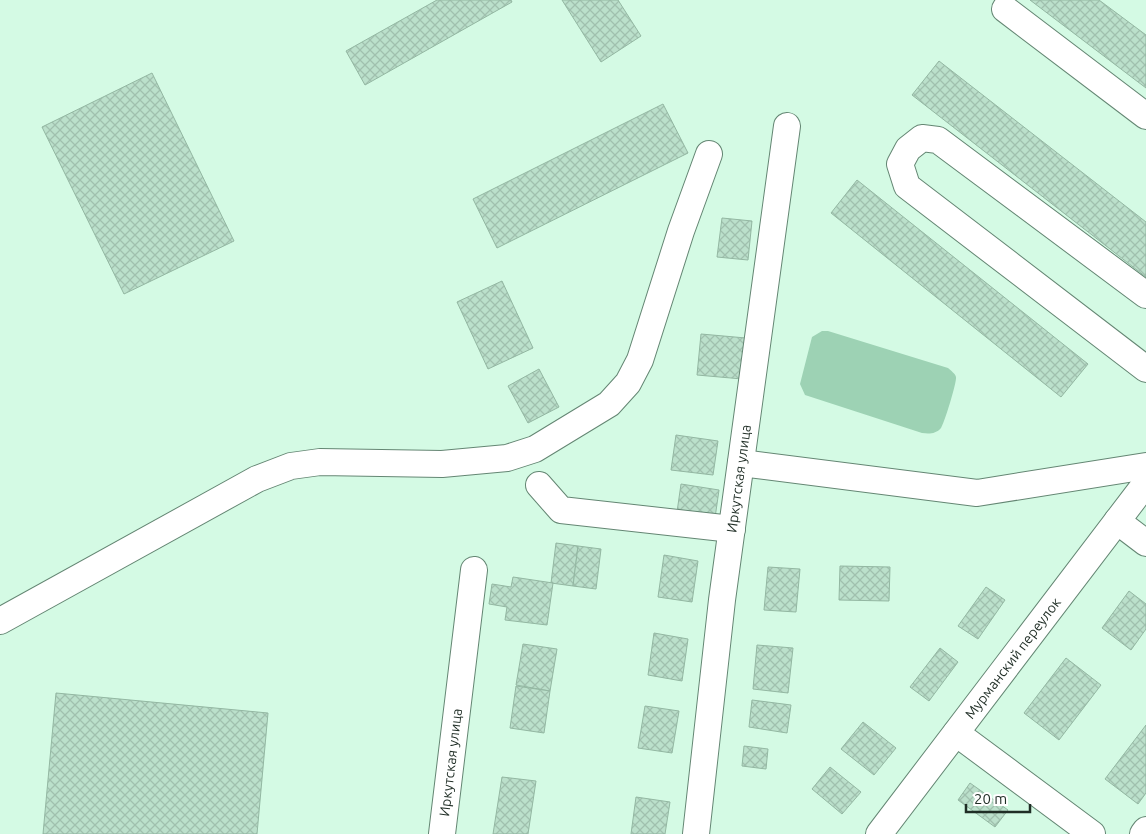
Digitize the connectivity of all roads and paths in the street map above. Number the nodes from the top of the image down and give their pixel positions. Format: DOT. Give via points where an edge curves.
graph roads {
  1 [pos="1005,9"];
  2 [pos="1146,116"];
  3 [pos="787,126"];
  4 [pos="709,154"];
  5 [pos="1146,295"];
  6 [pos="1146,369"];
  7 [pos="740,463"];
  8 [pos="1146,466"];
  9 [pos="1146,482"];
  10 [pos="539,485"];
  11 [pos="1117,521"];
  12 [pos="732,529"];
  13 [pos="1146,543"];
  14 [pos="474,570"];
  15 [pos="4,618"];
  16 [pos="956,733"];
  17 [pos="1146,830"];
  18 [pos="442,834"];
  19 [pos="696,834"];
  20 [pos="879,834"];
  21 [pos="1092,834"];
  22 [pos="1143,834"];
  1 -- 2 [label="street"];
  3 -- 7 [label="street, Иркутская улица"];
  4 -- 15 [label="street" via="680,231 640,360 628,383 608,404 534,449 507,458 442,464 320,462 291,466 257,479"];
  5 -- 6 [label="street" via="938,140 922,138 908,149 900,164 907,186"];
  7 -- 8 [label="street" via="977,493"];
  7 -- 12 [label="street, Иркутская улица"];
  9 -- 11 [label="street, Мурманский переулок"];
  10 -- 12 [label="street" via="561,510"];
  11 -- 13 [label="street"];
  11 -- 16 [label="street, Мурманский переулок"];
  12 -- 19 [label="street, Иркутская улица"];
  14 -- 18 [label="street, Иркутская улица"];
  16 -- 20 [label="street, Мурманский переулок"];
  16 -- 21 [label="street"];
  17 -- 22 [label="street"];
}
